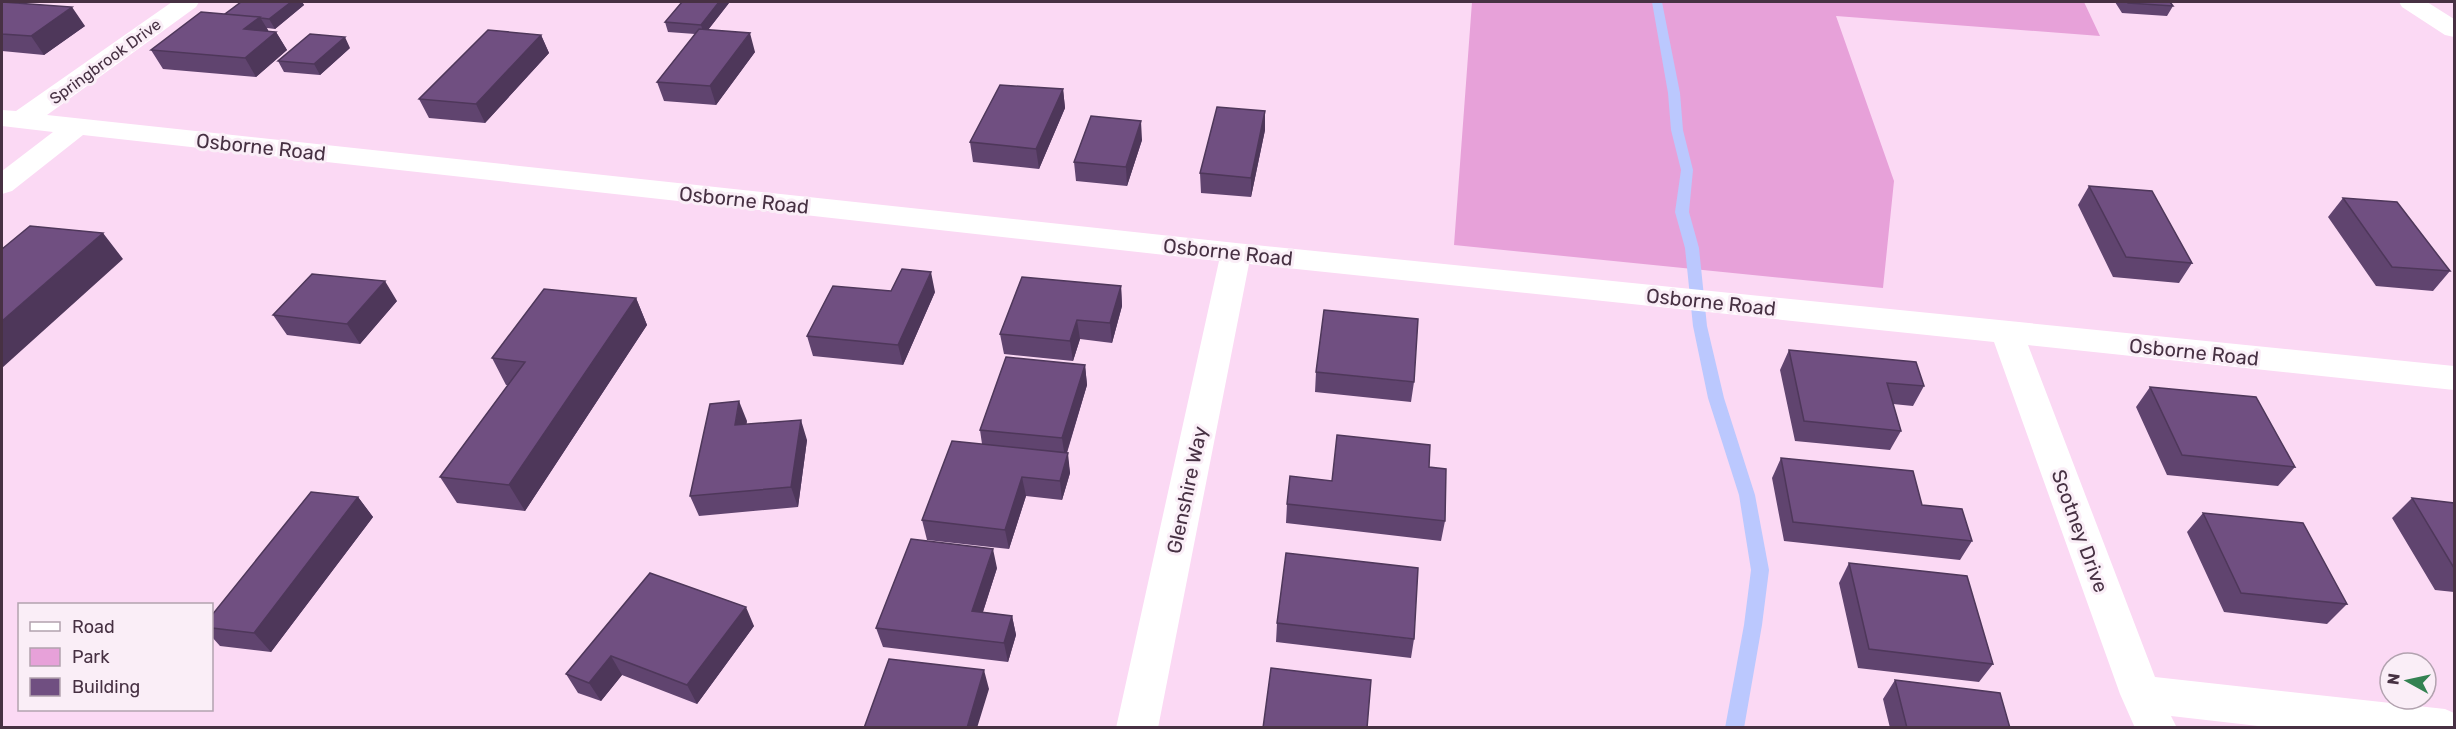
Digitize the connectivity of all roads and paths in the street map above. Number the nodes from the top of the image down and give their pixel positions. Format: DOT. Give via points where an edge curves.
graph roads {
  1 [pos="188,2"];
  2 [pos="2410,2"];
  3 [pos="2454,30"];
  4 [pos="12,119"];
  5 [pos="78,126"];
  6 [pos="2,185"];
  7 [pos="1236,253"];
  8 [pos="2007,333"];
  9 [pos="2454,378"];
  10 [pos="2149,711"];
  11 [pos="1137,728"];
  12 [pos="2445,728"];
  1 -- 4 [label="street, Springbrook Drive"];
  2 -- 3 [label="street"];
  4 -- 5 [label="street, Osborne Road"];
  5 -- 6 [label="street"];
  5 -- 7 [label="street, Osborne Road"];
  7 -- 8 [label="street, Osborne Road"];
  7 -- 11 [label="street, Glenshire Way"];
  8 -- 9 [label="street, Osborne Road"];
  8 -- 10 [label="street, Scotney Drive"];
  10 -- 12 [label="street"];
}
